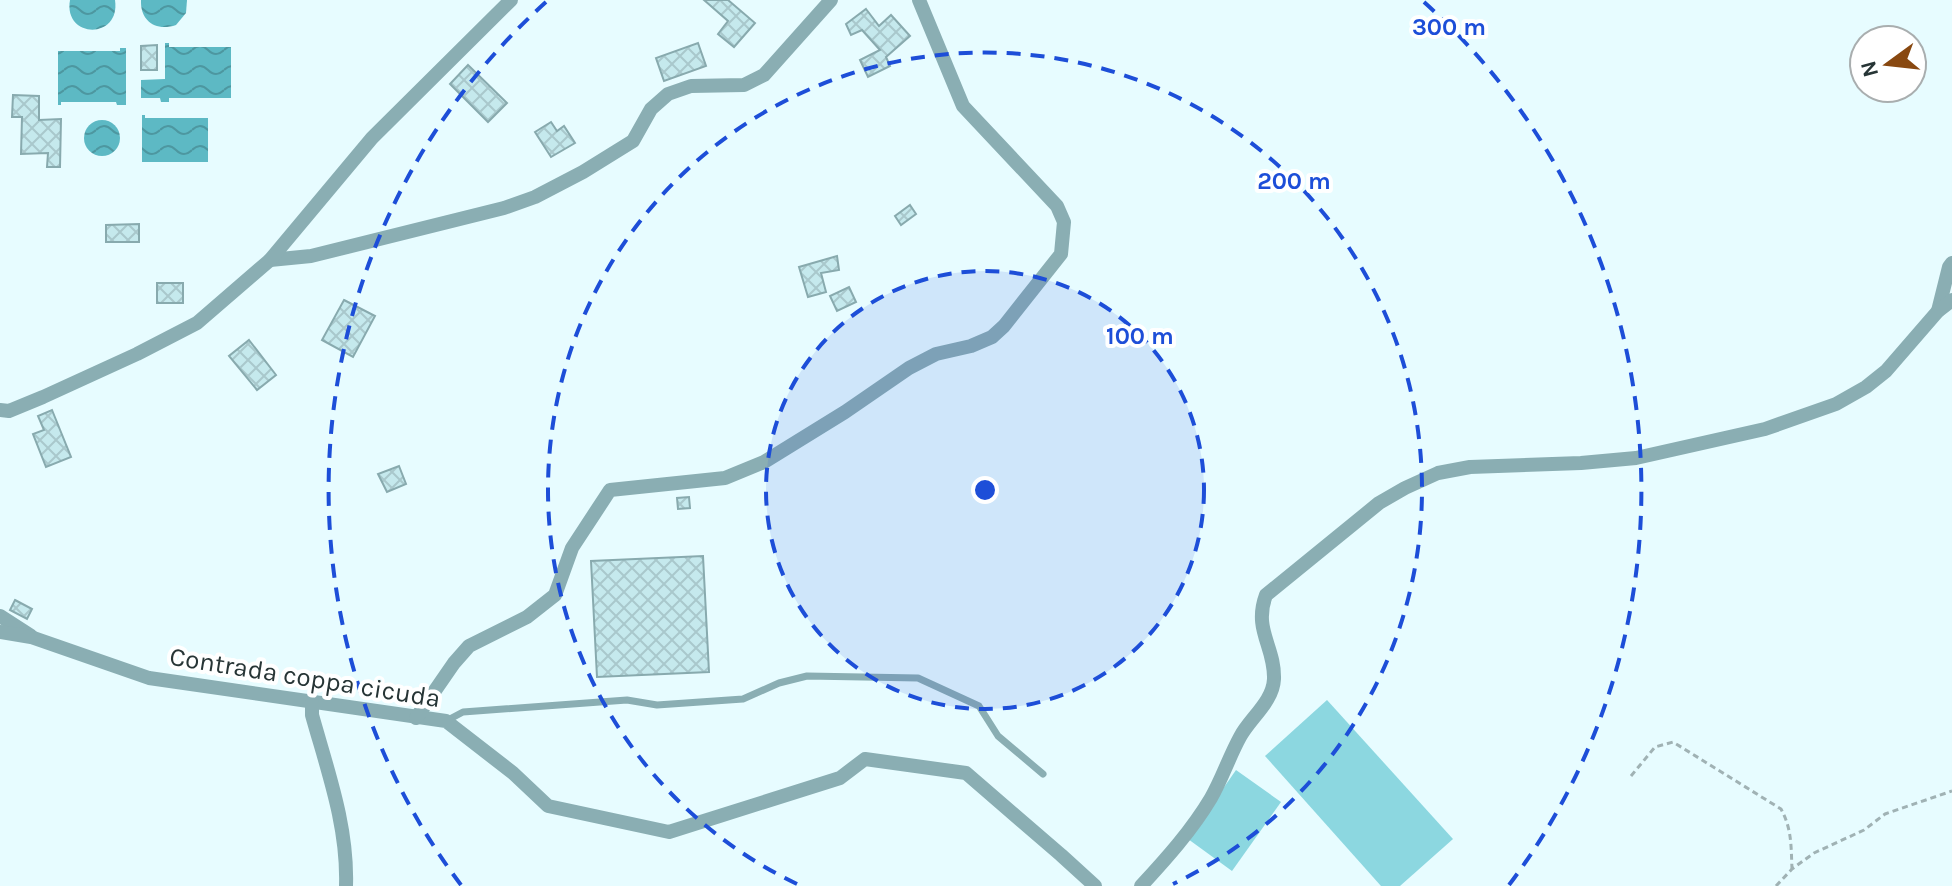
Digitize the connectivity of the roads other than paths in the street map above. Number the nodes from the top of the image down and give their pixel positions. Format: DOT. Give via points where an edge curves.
graph roads {
  1 [pos="511,0"];
  2 [pos="831,0"];
  3 [pos="919,0"];
  4 [pos="270,260"];
  5 [pos="1952,263"];
  6 [pos="1952,300"];
  7 [pos="1938,311"];
  8 [pos="0,410"];
  9 [pos="0,616"];
  10 [pos="0,632"];
  11 [pos="31,637"];
  12 [pos="312,703"];
  13 [pos="416,718"];
  14 [pos="446,721"];
  15 [pos="1043,774"];
  16 [pos="346,886"];
  17 [pos="1095,886"];
  18 [pos="1141,886"];
  1 -- 4 [label="street" via="372,138"];
  2 -- 4 [label="street" via="764,75 744,85 691,86 668,94 651,109 633,141 535,197 311,256"];
  3 -- 13 [label="street" via="963,106 1057,206 1064,222 1061,254 992,337 909,368 764,462 725,478 610,490 572,548 555,595 527,617 469,646"];
  4 -- 8 [label="street" via="197,323 43,397"];
  5 -- 7 [label="street"];
  6 -- 7 [label="street"];
  7 -- 18 [label="street" via="1866,387 1799,418 1636,458 1438,473 1379,503 1266,595 1261,623 1272,690 1241,735 1210,799"];
  9 -- 11 [label="street"];
  10 -- 11 [label="street, Contrada coppa cicuda"];
  11 -- 12 [label="street, Contrada coppa cicuda" via="149,678"];
  12 -- 13 [label="street, Contrada coppa cicuda"];
  12 -- 16 [label="street" via="339,812"];
  13 -- 14 [label="street, Contrada coppa cicuda"];
  14 -- 15 [label="lane" via="463,712 627,700 657,705 743,699 807,676 918,678 979,706 998,736"];
  14 -- 17 [label="street, Contrada coppa cicuda" via="548,806 669,832 840,778 865,759 966,773"];
}
